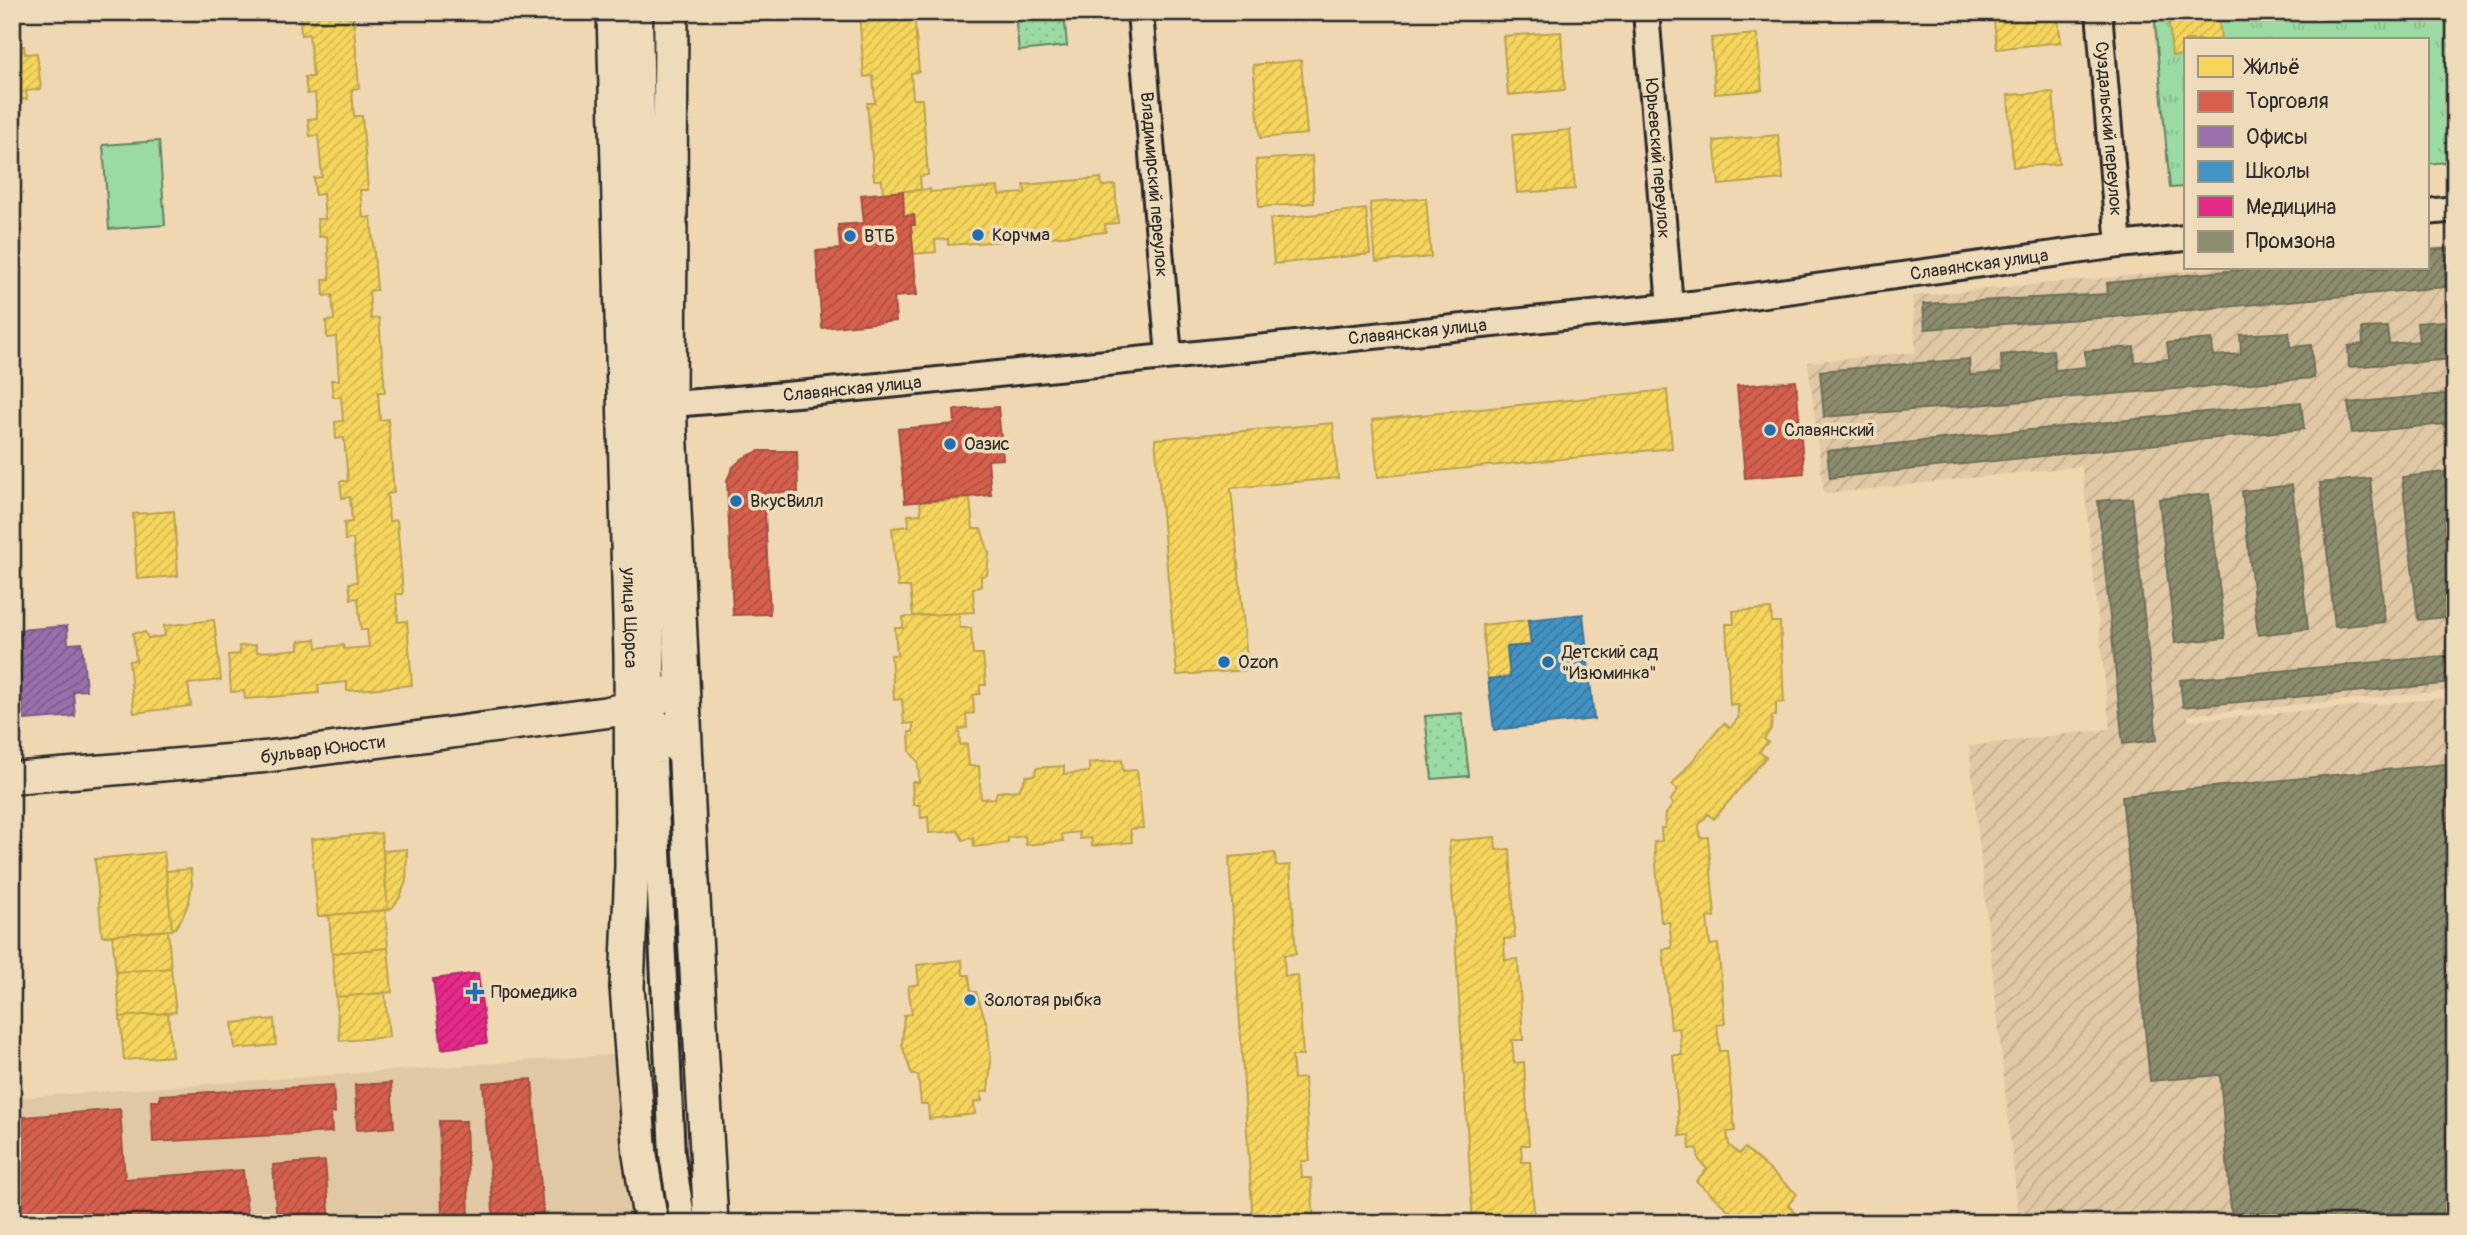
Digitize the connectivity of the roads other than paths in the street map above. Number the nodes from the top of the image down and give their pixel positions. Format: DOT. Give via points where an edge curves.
graph roads {
  1 [pos="614,12"];
  2 [pos="640,12"];
  3 [pos="671,12"];
  4 [pos="1140,12"];
  5 [pos="1646,12"];
  6 [pos="2099,12"];
  7 [pos="2455,209"];
  8 [pos="2428,212"];
  9 [pos="2184,238"];
  10 [pos="2119,244"];
  11 [pos="1670,306"];
  12 [pos="1169,356"];
  13 [pos="623,372"];
  14 [pos="658,405"];
  15 [pos="626,461"];
  16 [pos="682,685"];
  17 [pos="646,710"];
  18 [pos="685,757"];
  19 [pos="12,778"];
  20 [pos="651,1223"];
  21 [pos="683,1223"];
  22 [pos="711,1223"];
  1 -- 13 [label="main road, улица Щорса"];
  2 -- 14 [label="street, улица Щорса"];
  3 -- 14 [label="main road, улица Щорса"];
  4 -- 12 [label="street, Владимирский переулок"];
  5 -- 11 [label="street, Юрьевский переулок"];
  6 -- 10 [label="street, Суздальский переулок"];
  7 -- 8 [label="street"];
  9 -- 10 [label="street, Славянская улица"];
  10 -- 11 [label="street, Славянская улица"];
  11 -- 12 [label="street, Славянская улица"];
  12 -- 14 [label="street, Славянская улица"];
  13 -- 14 [label="street"];
  13 -- 15 [label="main road, улица Щорса"];
  14 -- 15 [label="street"];
  14 -- 16 [label="main road, улица Щорса"];
  14 -- 17 [label="street, улица Щорса"];
  15 -- 17 [label="main road, улица Щорса" via="631,656"];
  16 -- 17 [label="street"];
  16 -- 18 [label="main road, улица Щорса"];
  17 -- 18 [label="street"];
  17 -- 19 [label="street, бульвар Юности" via="477,727 264,757"];
  17 -- 20 [label="main road, улица Щорса" via="627,987 639,1154"];
  17 -- 21 [label="street, улица Щорса" via="672,1155"];
  18 -- 22 [label="main road, улица Щорса"];
}
